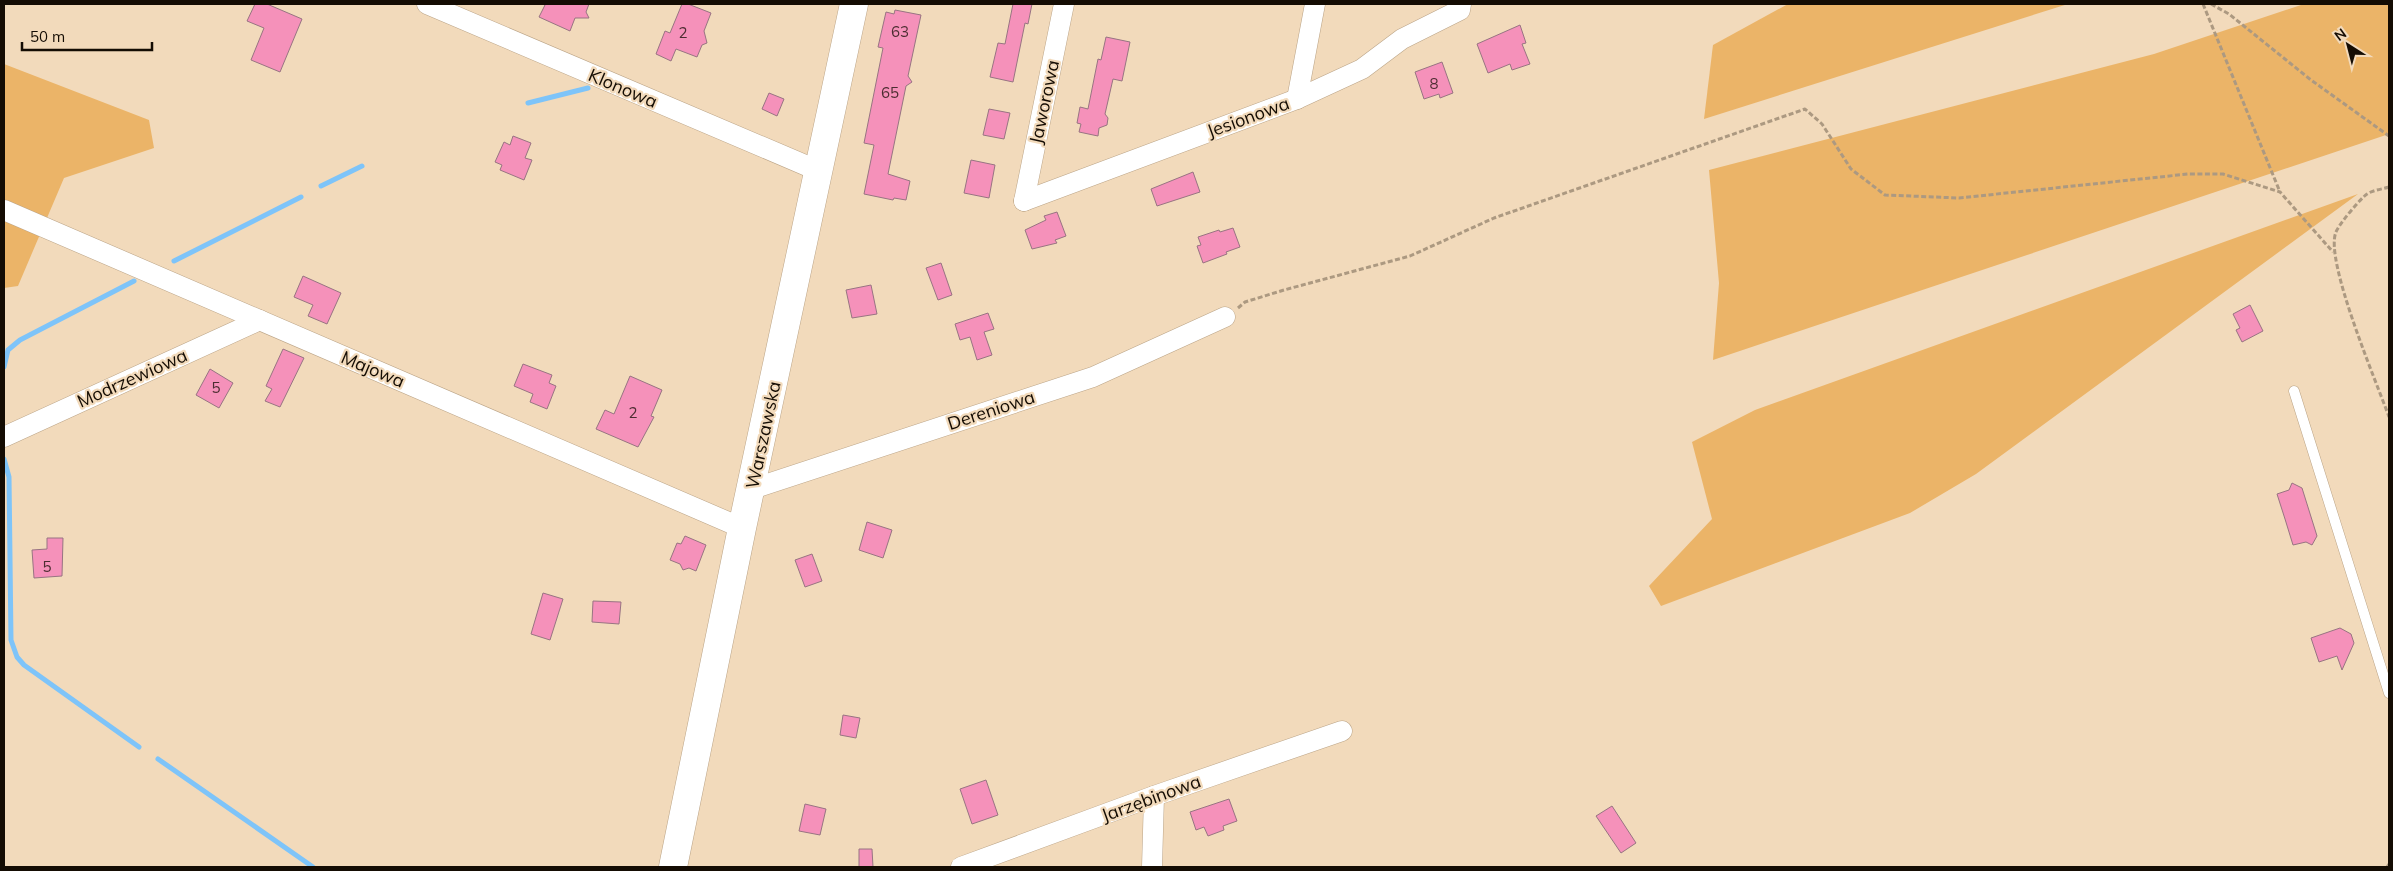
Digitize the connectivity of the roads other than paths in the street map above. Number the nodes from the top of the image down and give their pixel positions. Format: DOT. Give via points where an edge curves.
graph roads {
  1 [pos="427,4"];
  2 [pos="854,4"];
  3 [pos="1064,4"];
  4 [pos="1315,4"];
  5 [pos="1461,7"];
  6 [pos="1297,99"];
  7 [pos="819,171"];
  8 [pos="1024,201"];
  9 [pos="4,210"];
  10 [pos="1225,317"];
  11 [pos="260,320"];
  12 [pos="2294,391"];
  13 [pos="4,437"];
  14 [pos="752,489"];
  15 [pos="742,528"];
  16 [pos="2389,693"];
  17 [pos="1342,731"];
  18 [pos="1154,796"];
  19 [pos="674,867"];
  20 [pos="961,867"];
  21 [pos="1152,867"];
  1 -- 7 [label="street, Klonowa"];
  2 -- 7 [label="street, Warszawska"];
  3 -- 8 [label="street, Jaworowa"];
  4 -- 6 [label="street"];
  5 -- 6 [label="street, Jesionowa" via="1402,39 1362,69"];
  6 -- 8 [label="street, Jesionowa"];
  7 -- 14 [label="street, Warszawska"];
  9 -- 11 [label="street, Majowa"];
  10 -- 14 [label="street, Dereniowa" via="1093,377"];
  11 -- 13 [label="street, Modrzewiowa"];
  11 -- 15 [label="street, Majowa"];
  12 -- 16 [label="lane"];
  14 -- 15 [label="street, Warszawska"];
  15 -- 19 [label="street, Warszawska"];
  17 -- 18 [label="street, Jarzębinowa"];
  18 -- 20 [label="street, Jarzębinowa"];
  18 -- 21 [label="street"];
}
